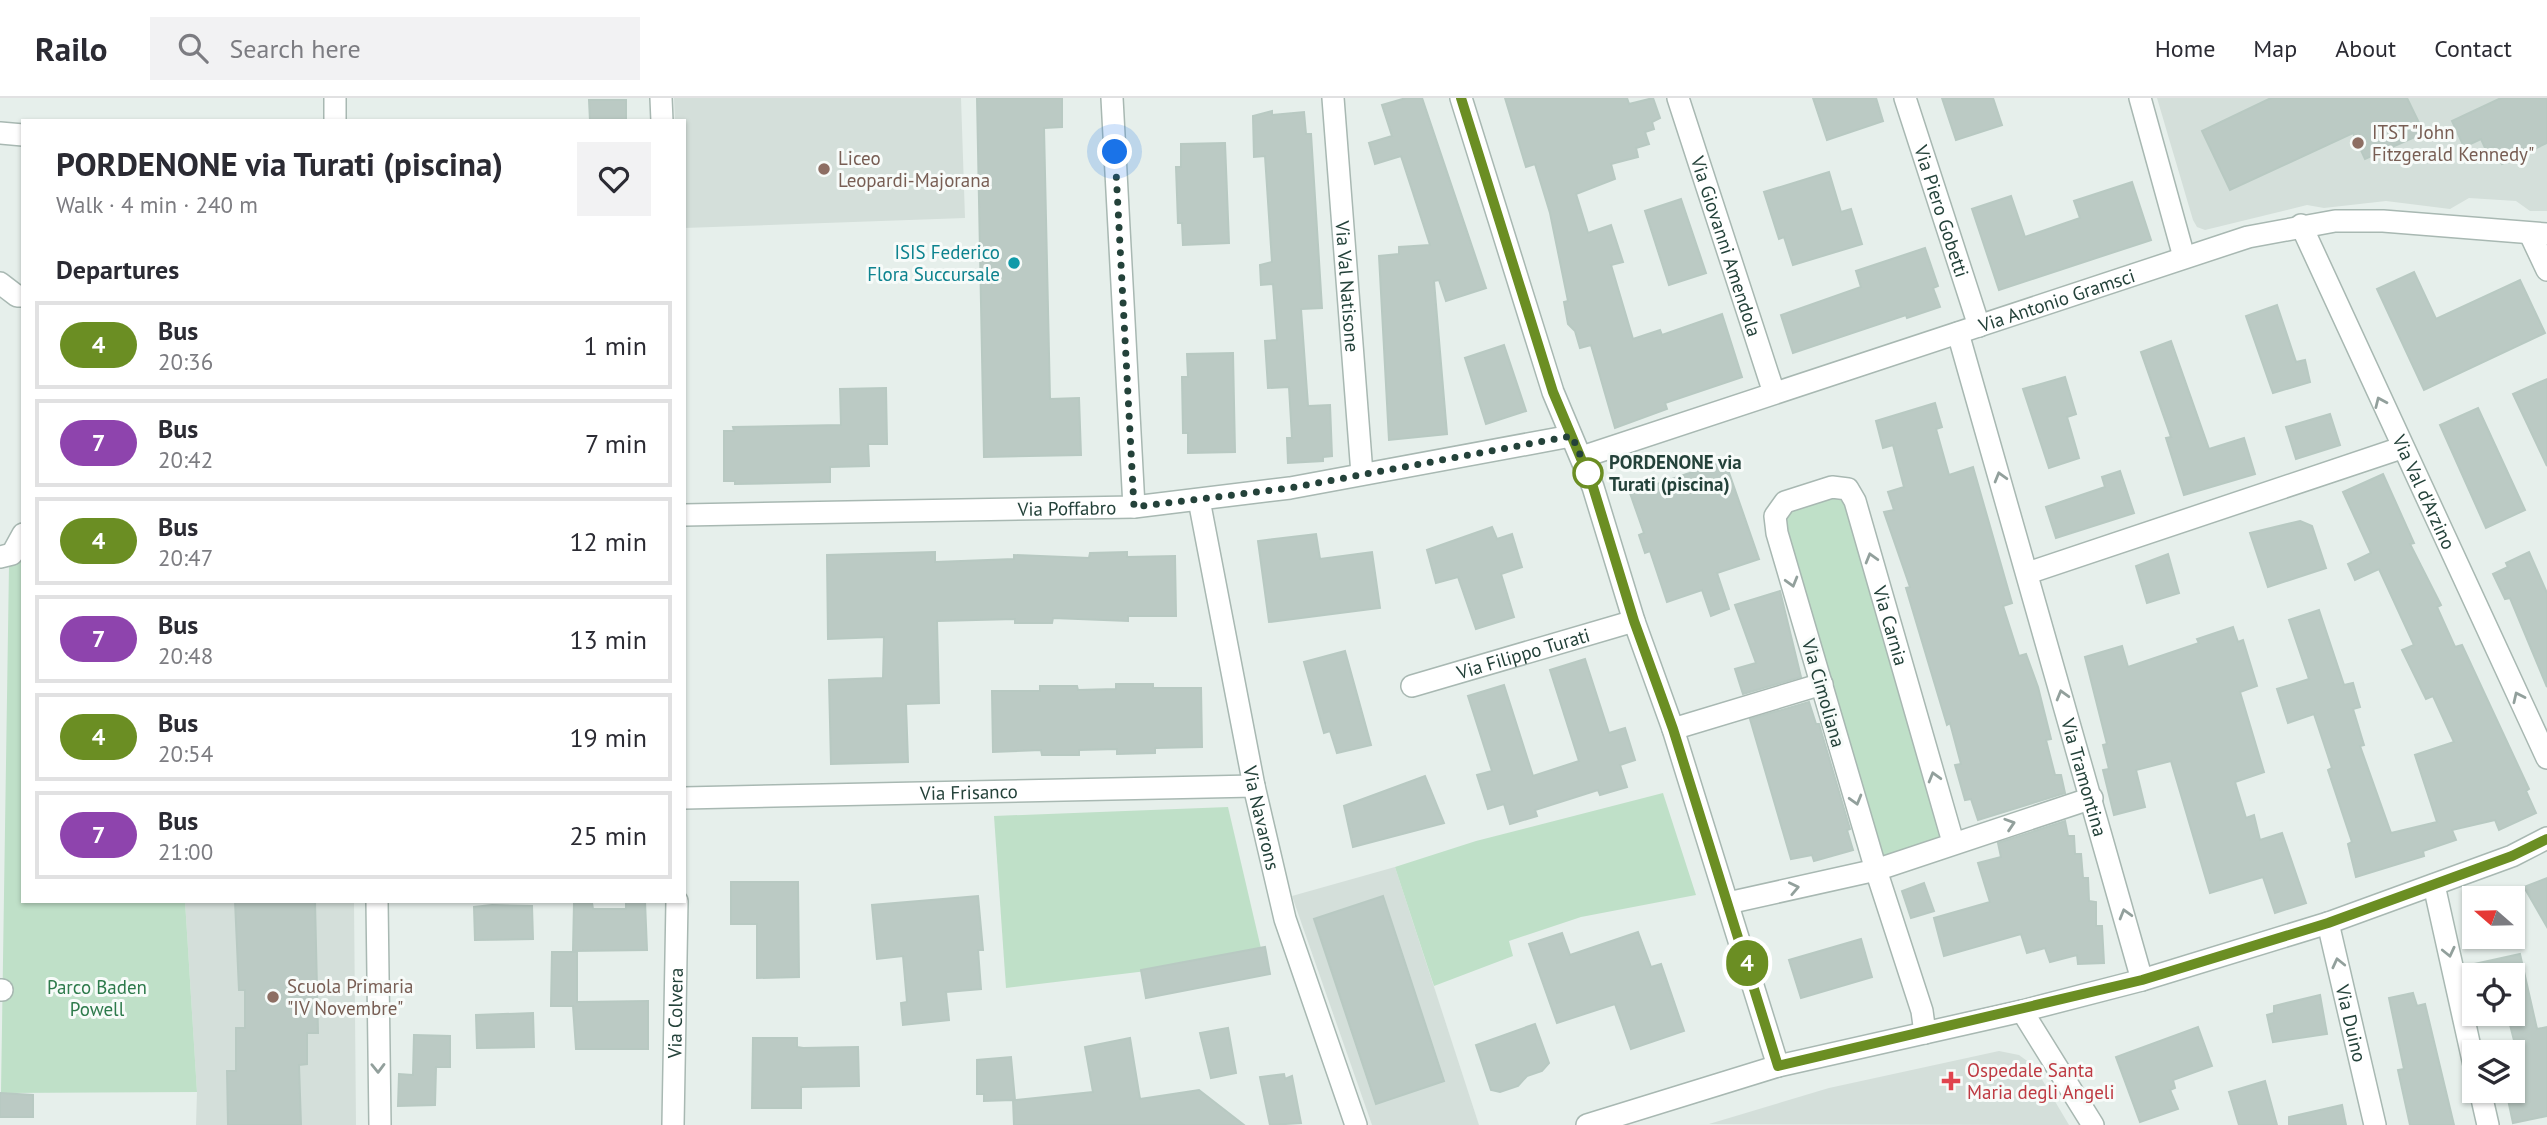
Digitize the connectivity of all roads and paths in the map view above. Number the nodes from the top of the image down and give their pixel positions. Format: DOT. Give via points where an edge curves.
graph roads {
  1 [pos="335,98"];
  2 [pos="661,98"];
  3 [pos="1112,98"];
  4 [pos="1333,98"];
  5 [pos="1461,98"];
  6 [pos="1678,98"];
  7 [pos="1905,98"];
  8 [pos="2140,98"];
  9 [pos="335,119"];
  10 [pos="662,119"];
  11 [pos="0,133"];
  12 [pos="21,135"];
  13 [pos="2301,225"];
  14 [pos="2538,234"];
  15 [pos="2184,257"];
  16 [pos="2547,270"];
  17 [pos="0,283"];
  18 [pos="21,295"];
  19 [pos="1979,326"];
  20 [pos="1958,333"];
  21 [pos="1774,393"];
  22 [pos="1572,436"];
  23 [pos="2401,448"];
  24 [pos="1582,457"];
  25 [pos="1362,474"];
  26 [pos="1199,500"];
  27 [pos="1134,507"];
  28 [pos="686,515"];
  29 [pos="1775,516"];
  30 [pos="21,536"];
  31 [pos="6,555"];
  32 [pos="2028,573"];
  33 [pos="1634,621"];
  34 [pos="1822,684"];
  35 [pos="1412,686"];
  36 [pos="1673,729"];
  37 [pos="2547,758"];
  38 [pos="1254,786"];
  39 [pos="686,798"];
  40 [pos="2092,798"];
  41 [pos="2547,838"];
  42 [pos="1953,842"];
  43 [pos="1876,870"];
  44 [pos="2434,886"];
  45 [pos="1728,902"];
  46 [pos="377,903"];
  47 [pos="677,903"];
  48 [pos="2328,923"];
  49 [pos="2142,980"];
  50 [pos="2022,1011"];
  51 [pos="1925,1032"];
  52 [pos="2468,1040"];
  53 [pos="1778,1066"];
  54 [pos="2483,1103"];
  55 [pos="380,1125"];
  56 [pos="673,1125"];
  57 [pos="1356,1125"];
  58 [pos="1587,1125"];
  59 [pos="2093,1125"];
  60 [pos="2375,1125"];
  61 [pos="2488,1125"];
  1 -- 9 [label="street"];
  2 -- 10 [label="street"];
  3 -- 27 [label="street"];
  4 -- 25 [label="street, Via Val Natisone"];
  5 -- 22 [label="street" via="1553,392"];
  6 -- 21 [label="street, Via Giovanni Amendola"];
  7 -- 19 [label="street, Via Piero Gobetti"];
  8 -- 15 [label="street"];
  11 -- 12 [label="street"];
  13 -- 14 [label="street, Via Antonio Gramsci" via="2382,221"];
  13 -- 15 [label="street, Via Antonio Gramsci"];
  23 -- 13 [label="street, Via Val d'Arzino, one-way"];
  14 -- 16 [label="street"];
  15 -- 19 [label="street, Via Antonio Gramsci"];
  17 -- 18 [label="street"];
  19 -- 20 [label="street, Via Antonio Gramsci"];
  20 -- 21 [label="street, Via Antonio Gramsci"];
  32 -- 20 [label="street, Via Tramontina, one-way"];
  21 -- 24 [label="street, Via Antonio Gramsci"];
  22 -- 24 [label="street"];
  22 -- 25 [label="street, Via Poffabro"];
  23 -- 32 [label="street"];
  37 -- 23 [label="street, Via Val d'Arzino, one-way"];
  24 -- 33 [label="street"];
  25 -- 26 [label="street, Via Poffabro"];
  26 -- 27 [label="street, Via Poffabro"];
  26 -- 38 [label="street, Via Navarons"];
  27 -- 28 [label="street, Via Poffabro"];
  29 -- 34 [label="street, Via Cimoliana, one-way"];
  42 -- 29 [label="street, Via Carnia, one-way" via="1855,501 1848,489 1832,487 1784,502"];
  30 -- 31 [label="street"];
  40 -- 32 [label="street, Via Tramontina, one-way"];
  33 -- 35 [label="street, Via Filippo Turati"];
  33 -- 36 [label="street"];
  34 -- 36 [label="street"];
  34 -- 43 [label="street, Via Cimoliana, one-way"];
  36 -- 45 [label="street"];
  38 -- 39 [label="street, Via Frisanco"];
  38 -- 57 [label="street, Via Navarons" via="1285,919"];
  42 -- 40 [label="street, one-way"];
  49 -- 40 [label="street, Via Tramontina, one-way"];
  41 -- 44 [label="street"];
  42 -- 43 [label="street"];
  45 -- 43 [label="street, one-way"];
  43 -- 51 [label="street, Via Cimoliana"];
  44 -- 48 [label="street"];
  44 -- 52 [label="street, one-way"];
  45 -- 53 [label="street"];
  46 -- 55 [label="street, one-way"];
  47 -- 56 [label="street, Via Colvera"];
  48 -- 49 [label="street"];
  60 -- 48 [label="street, Via Duino, one-way"];
  49 -- 50 [label="street"];
  50 -- 51 [label="street"];
  50 -- 59 [label="street"];
  51 -- 53 [label="street"];
  53 -- 58 [label="street"];
  54 -- 61 [label="street"];
}
